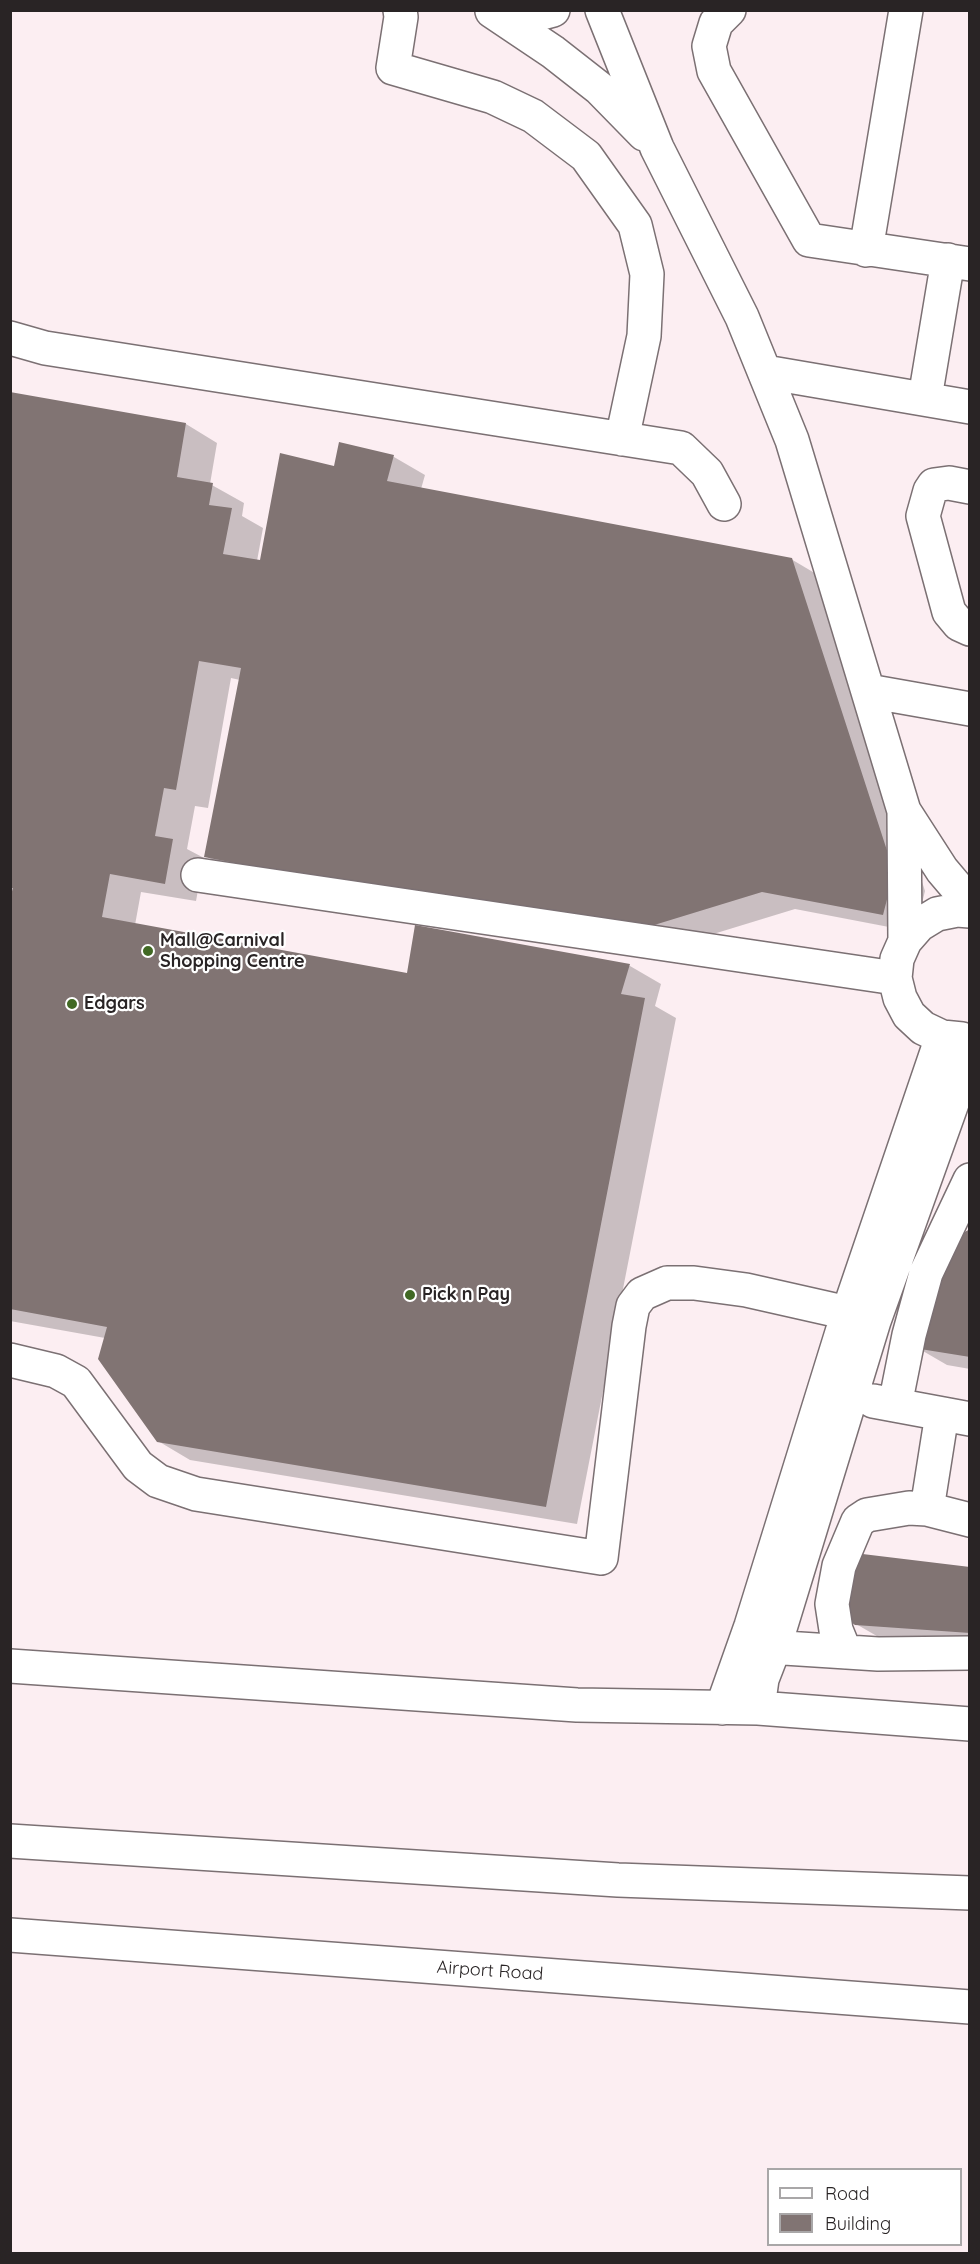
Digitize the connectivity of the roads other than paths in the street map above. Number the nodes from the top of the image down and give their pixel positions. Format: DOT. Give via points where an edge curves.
graph roads {
  1 [pos="399,10"];
  2 [pos="552,10"];
  3 [pos="602,10"];
  4 [pos="626,10"];
  5 [pos="729,10"];
  6 [pos="906,10"];
  7 [pos="492,11"];
  8 [pos="617,46"];
  9 [pos="657,148"];
  10 [pos="866,250"];
  11 [pos="959,262"];
  12 [pos="10,338"];
  13 [pos="765,372"];
  14 [pos="925,398"];
  15 [pos="969,407"];
  16 [pos="622,439"];
  17 [pos="969,487"];
  18 [pos="724,504"];
  19 [pos="969,629"];
  20 [pos="868,691"];
  21 [pos="969,709"];
  22 [pos="904,811"];
  23 [pos="198,875"];
  24 [pos="969,903"];
  25 [pos="969,911"];
  26 [pos="905,941"];
  27 [pos="895,978"];
  28 [pos="956,1038"];
  29 [pos="969,1053"];
  30 [pos="969,1180"];
  31 [pos="848,1313"];
  32 [pos="10,1360"];
  33 [pos="838,1393"];
  34 [pos="895,1405"];
  35 [pos="956,1416"];
  36 [pos="927,1509"];
  37 [pos="969,1520"];
  38 [pos="759,1646"];
  39 [pos="844,1652"];
  40 [pos="969,1653"];
  41 [pos="10,1666"];
  42 [pos="722,1708"];
  43 [pos="758,1708"];
  44 [pos="965,1724"];
  45 [pos="10,1841"];
  46 [pos="969,1893"];
  47 [pos="10,1935"];
  48 [pos="969,2007"];
  1 -- 16 [label="main road" via="393,68 492,97 533,116 586,156 635,225 647,274 644,336"];
  2 -- 7 [label="main road" via="523,18"];
  3 -- 8 [label="main road"];
  4 -- 8 [label="main road"];
  5 -- 10 [label="main road" via="716,23 709,46 714,71 809,240"];
  6 -- 10 [label="main road"];
  7 -- 9 [label="main road" via="599,88"];
  8 -- 9 [label="main road"];
  9 -- 13 [label="main road" via="742,317"];
  10 -- 11 [label="main road"];
  11 -- 14 [label="main road"];
  12 -- 16 [label="main road" via="56,350"];
  13 -- 14 [label="main road"];
  13 -- 20 [label="main road" via="792,440"];
  14 -- 15 [label="main road"];
  16 -- 18 [label="main road" via="681,448 707,473"];
  17 -- 19 [label="main road" via="934,485 922,516 949,612"];
  20 -- 21 [label="main road"];
  20 -- 22 [label="main road"];
  22 -- 24 [label="main road" via="942,870"];
  22 -- 26 [label="main road"];
  23 -- 27 [label="main road"];
  25 -- 26 [label="main road" via="937,914 919,925"];
  26 -- 27 [label="main road" via="897,959"];
  27 -- 28 [label="main road" via="909,1015 923,1029"];
  28 -- 31 [label="main road"];
  29 -- 33 [label="main road" via="874,1321"];
  30 -- 34 [label="main road" via="926,1273"];
  31 -- 32 [label="main road" via="746,1290 694,1283 667,1283 642,1294 633,1306 601,1558 177,1488 158,1481 138,1466 76,1382 56,1371"];
  31 -- 33 [label="main road"];
  33 -- 34 [label="main road"];
  33 -- 38 [label="main road"];
  34 -- 35 [label="main road"];
  35 -- 36 [label="main road"];
  36 -- 37 [label="main road"];
  36 -- 39 [label="main road" via="879,1512 858,1521 839,1566 832,1604 833,1621"];
  38 -- 39 [label="main road"];
  38 -- 42 [label="main road"];
  38 -- 43 [label="main road" via="762,1679"];
  39 -- 40 [label="main road"];
  41 -- 42 [label="main road" via="577,1705"];
  42 -- 43 [label="main road"];
  43 -- 44 [label="main road"];
  45 -- 46 [label="main road" via="618,1880"];
  47 -- 48 [label="main road, Airport Road"];
}
